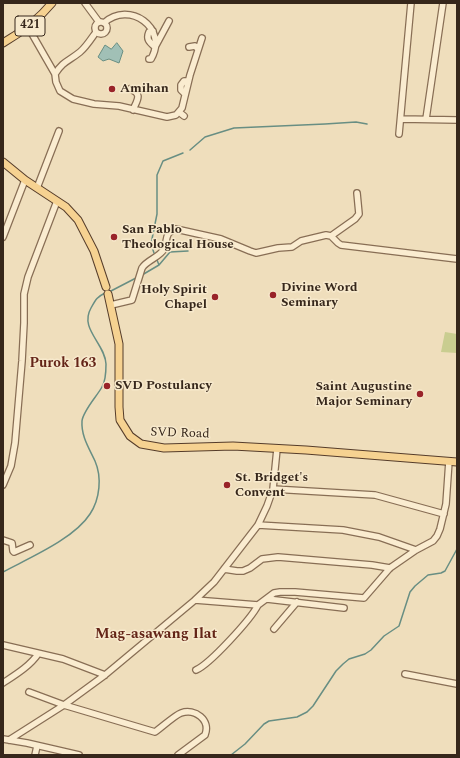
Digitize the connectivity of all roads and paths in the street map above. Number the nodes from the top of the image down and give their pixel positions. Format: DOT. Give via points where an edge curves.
graph roads {
  1 [pos="52,3"];
  2 [pos="85,3"];
  3 [pos="411,3"];
  4 [pos="442,3"];
  5 [pos="169,20"];
  6 [pos="102,22"];
  7 [pos="28,27"];
  8 [pos="96,32"];
  9 [pos="202,38"];
  10 [pos="3,43"];
  11 [pos="155,47"];
  12 [pos="189,47"];
  13 [pos="198,49"];
  14 [pos="149,59"];
  15 [pos="55,74"];
  16 [pos="130,89"];
  17 [pos="132,110"];
  18 [pos="179,112"];
  19 [pos="184,116"];
  20 [pos="401,119"];
  21 [pos="426,119"];
  22 [pos="457,120"];
  23 [pos="59,131"];
  24 [pos="399,134"];
  25 [pos="3,162"];
  26 [pos="25,180"];
  27 [pos="37,188"];
  28 [pos="357,193"];
  29 [pos="57,201"];
  30 [pos="331,236"];
  31 [pos="3,238"];
  32 [pos="457,259"];
  33 [pos="112,305"];
  34 [pos="277,449"];
  35 [pos="449,461"];
  36 [pos="457,462"];
  37 [pos="3,485"];
  38 [pos="273,488"];
  39 [pos="444,514"];
  40 [pos="258,524"];
  41 [pos="3,540"];
  42 [pos="30,545"];
  43 [pos="416,550"];
  44 [pos="390,568"];
  45 [pos="224,569"];
  46 [pos="267,599"];
  47 [pos="195,600"];
  48 [pos="297,602"];
  49 [pos="258,605"];
  50 [pos="344,608"];
  51 [pos="274,629"];
  52 [pos="3,645"];
  53 [pos="38,654"];
  54 [pos="196,670"];
  55 [pos="405,674"];
  56 [pos="105,675"];
  57 [pos="3,683"];
  58 [pos="457,684"];
  59 [pos="29,692"];
  60 [pos="64,705"];
  61 [pos="6,739"];
  62 [pos="37,746"];
  63 [pos="35,755"];
  64 [pos="79,755"];
  65 [pos="178,755"];
  1 -- 7 [label="main road, 421"];
  2 -- 6 [label="street"];
  3 -- 20 [label="street"];
  4 -- 21 [label="street"];
  5 -- 11 [label="street"];
  6 -- 8 [label="street" via="95,26"];
  6 -- 8 [label="street" via="107,28 105,32"];
  6 -- 11 [label="street" via="121,10 141,14 153,30 147,36 148,41"];
  7 -- 10 [label="main road, 421"];
  7 -- 15 [label="street"];
  8 -- 15 [label="street" via="80,52 60,65"];
  9 -- 13 [label="street"];
  11 -- 14 [label="street"];
  12 -- 13 [label="street" via="195,46"];
  13 -- 18 [label="street"];
  15 -- 17 [label="street" via="60,91 73,99"];
  16 -- 17 [label="street" via="138,95"];
  17 -- 18 [label="street" via="167,117"];
  18 -- 19 [label="street"];
  20 -- 21 [label="street"];
  20 -- 24 [label="street"];
  21 -- 22 [label="street"];
  23 -- 27 [label="street"];
  25 -- 26 [label="main road, SVD Road"];
  26 -- 27 [label="main road, SVD Road"];
  26 -- 31 [label="street"];
  27 -- 29 [label="main road, SVD Road"];
  28 -- 30 [label="street" via="359,214"];
  29 -- 33 [label="main road, SVD Road" via="70,210 78,220 94,252"];
  29 -- 37 [label="street" via="24,294 24,330 15,437 11,466"];
  30 -- 32 [label="street" via="341,245"];
  30 -- 33 [label="street" via="311,238 292,247 256,253 221,239 171,230 162,252 145,263 142,268 132,300"];
  33 -- 34 [label="main road, SVD Road" via="119,344 120,420 130,436 141,444 164,448 233,446"];
  34 -- 35 [label="main road, SVD Road"];
  34 -- 38 [label="street"];
  35 -- 36 [label="main road, SVD Road"];
  35 -- 39 [label="street"];
  38 -- 39 [label="street" via="374,495"];
  38 -- 40 [label="street" via="268,506"];
  39 -- 43 [label="street" via="437,536"];
  40 -- 43 [label="street" via="343,530 379,537"];
  40 -- 45 [label="street"];
  41 -- 42 [label="street" via="12,543 14,552"];
  43 -- 44 [label="street"];
  44 -- 45 [label="street" via="278,557 262,559 243,571"];
  44 -- 46 [label="street" via="364,598 280,592"];
  45 -- 47 [label="street"];
  46 -- 48 [label="street"];
  46 -- 49 [label="street"];
  47 -- 49 [label="street"];
  47 -- 56 [label="street"];
  48 -- 50 [label="street"];
  48 -- 51 [label="street"];
  49 -- 54 [label="street" via="239,630 206,664"];
  52 -- 53 [label="street"];
  53 -- 56 [label="street" via="63,659"];
  53 -- 57 [label="street"];
  55 -- 58 [label="street"];
  56 -- 60 [label="street"];
  59 -- 60 [label="street"];
  60 -- 61 [label="street"];
  60 -- 65 [label="street" via="155,732 181,713 198,715 204,719 205,735"];
  61 -- 62 [label="street"];
  62 -- 63 [label="street"];
  62 -- 64 [label="street"];
}
